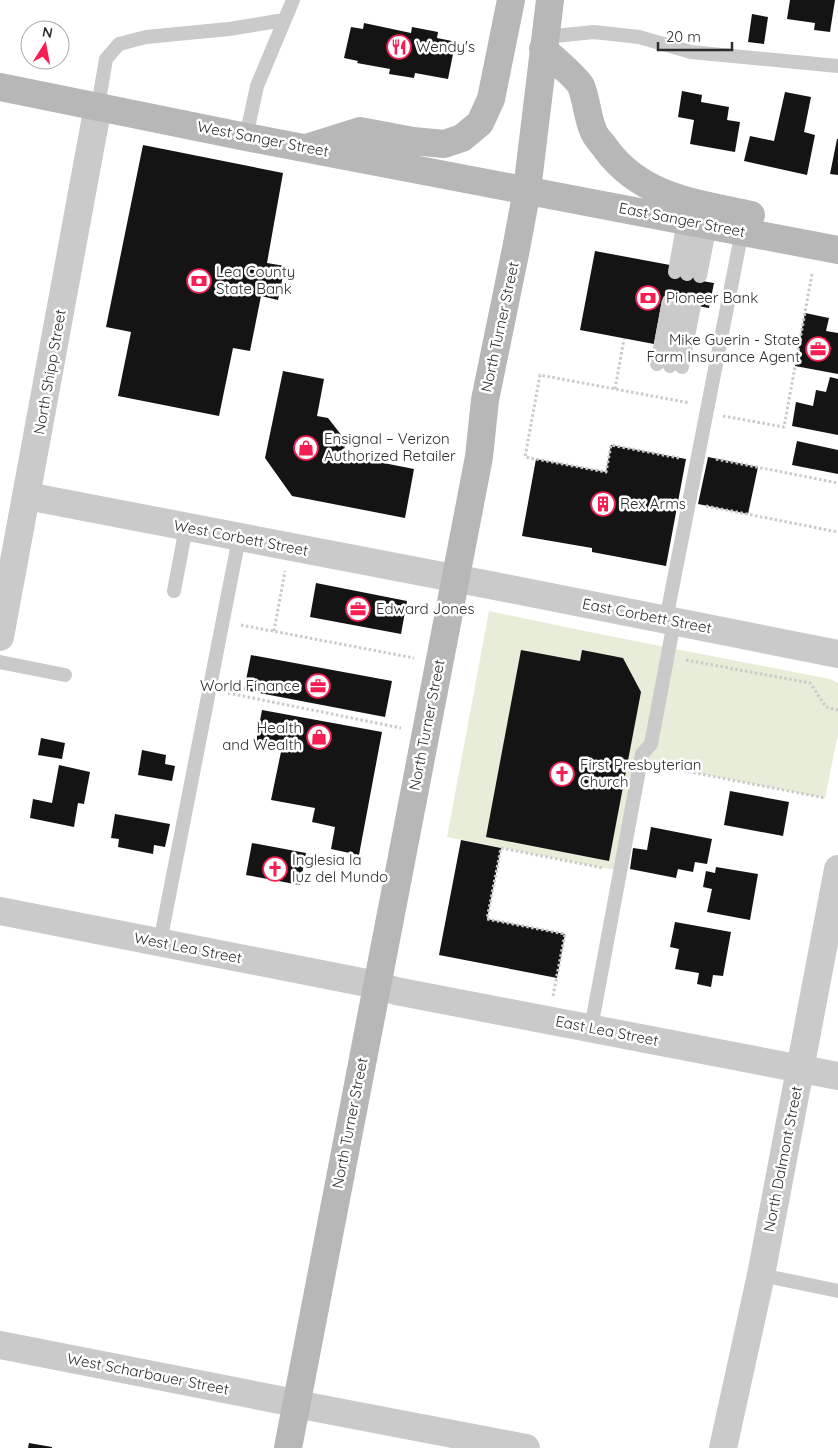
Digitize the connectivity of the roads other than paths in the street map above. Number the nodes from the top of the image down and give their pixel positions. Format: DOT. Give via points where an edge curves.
graph roads {
  1 [pos="293,0"];
  2 [pos="511,0"];
  3 [pos="550,0"];
  4 [pos="284,20"];
  5 [pos="544,43"];
  6 [pos="838,66"];
  7 [pos="0,87"];
  8 [pos="98,106"];
  9 [pos="246,137"];
  10 [pos="305,148"];
  11 [pos="527,190"];
  12 [pos="697,223"];
  13 [pos="742,231"];
  14 [pos="838,234"];
  15 [pos="838,250"];
  16 [pos="682,304"];
  17 [pos="27,496"];
  18 [pos="186,528"];
  19 [pos="239,538"];
  20 [pos="456,579"];
  21 [pos="174,591"];
  22 [pos="670,621"];
  23 [pos="0,637"];
  24 [pos="838,654"];
  25 [pos="0,662"];
  26 [pos="65,675"];
  27 [pos="838,869"];
  28 [pos="0,911"];
  29 [pos="160,942"];
  30 [pos="377,985"];
  31 [pos="591,1028"];
  32 [pos="800,1069"];
  33 [pos="838,1076"];
  34 [pos="761,1275"];
  35 [pos="838,1290"];
  36 [pos="0,1345"];
  37 [pos="296,1404"];
  38 [pos="288,1448"];
  39 [pos="526,1448"];
  40 [pos="723,1448"];
  1 -- 4 [label="lane"];
  2 -- 10 [label="main road" via="491,99 480,123 462,138 444,144 360,131"];
  3 -- 5 [label="main road, North Turner Street"];
  4 -- 8 [label="lane" via="146,37 119,44 106,59"];
  4 -- 9 [label="lane" via="257,86"];
  5 -- 6 [label="lane" via="594,32 638,37 691,52"];
  5 -- 11 [label="main road, North Turner Street"];
  5 -- 14 [label="main road" via="580,84 593,132 628,173 674,198"];
  7 -- 8 [label="main road, West Sanger Street"];
  8 -- 9 [label="main road, West Sanger Street"];
  8 -- 17 [label="street, North Shipp Street"];
  9 -- 10 [label="main road, West Sanger Street"];
  10 -- 11 [label="main road, West Sanger Street"];
  11 -- 12 [label="main road, East Sanger Street"];
  11 -- 20 [label="main road, North Turner Street" via="486,400 479,457"];
  12 -- 12 [label="lane" via="687,274"];
  12 -- 13 [label="main road, East Sanger Street"];
  13 -- 15 [label="main road, East Sanger Street"];
  13 -- 22 [label="lane" via="689,502"];
  16 -- 16 [label="lane" via="670,366"];
  17 -- 18 [label="street, West Corbett Street"];
  17 -- 23 [label="street, North Shipp Street"];
  18 -- 19 [label="street, West Corbett Street"];
  18 -- 21 [label="lane"];
  19 -- 20 [label="street, West Corbett Street"];
  19 -- 29 [label="lane"];
  20 -- 22 [label="street, East Corbett Street"];
  20 -- 30 [label="main road, North Turner Street"];
  22 -- 24 [label="street, East Corbett Street"];
  22 -- 31 [label="lane" via="668,656 651,744 640,762"];
  25 -- 26 [label="lane"];
  27 -- 32 [label="street, North Dalmont Street"];
  28 -- 29 [label="street, West Lea Street"];
  29 -- 30 [label="street, West Lea Street"];
  30 -- 31 [label="street, East Lea Street"];
  30 -- 37 [label="main road, North Turner Street"];
  31 -- 32 [label="street, East Lea Street"];
  32 -- 33 [label="street, East Lea Street"];
  32 -- 34 [label="street, North Dalmont Street"];
  34 -- 35 [label="lane"];
  34 -- 40 [label="street, North Dalmont Street"];
  36 -- 37 [label="street, West Scharbauer Street"];
  37 -- 38 [label="main road, North Turner Street"];
  37 -- 39 [label="street, West Scharbauer Street"];
}
